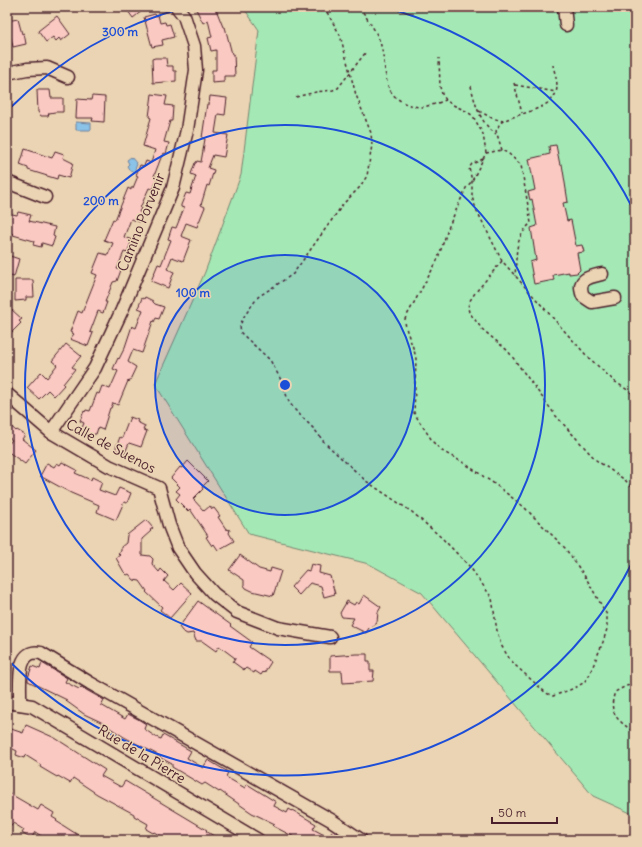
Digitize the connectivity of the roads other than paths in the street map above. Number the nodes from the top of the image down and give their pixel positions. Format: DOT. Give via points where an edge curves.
graph roads {
  1 [pos="178,7"];
  2 [pos="564,7"];
  3 [pos="566,25"];
  4 [pos="7,73"];
  5 [pos="68,77"];
  6 [pos="7,182"];
  7 [pos="45,197"];
  8 [pos="602,274"];
  9 [pos="615,298"];
  10 [pos="7,394"];
  11 [pos="51,432"];
  12 [pos="330,638"];
  13 [pos="7,702"];
  14 [pos="20,704"];
  15 [pos="258,840"];
  16 [pos="361,840"];
  1 -- 11 [label="street, Camino Porvenir" via="184,16 194,46 196,70 187,130 173,188 95,368"];
  2 -- 3 [label="street"];
  4 -- 5 [label="street" via="47,68"];
  6 -- 7 [label="street"];
  8 -- 9 [label="street" via="583,282 580,287 583,296 592,302"];
  10 -- 11 [label="street, Calle de Suenos"];
  11 -- 12 [label="street, Calle de Suenos" via="109,466 158,488 178,548 195,574 214,594 237,612 278,628"];
  13 -- 14 [label="street, Rue de la Pierre"];
  14 -- 15 [label="street, Rue de la Pierre" via="32,706"];
  14 -- 16 [label="street" via="24,659 35,652 41,653 331,820"];
}
